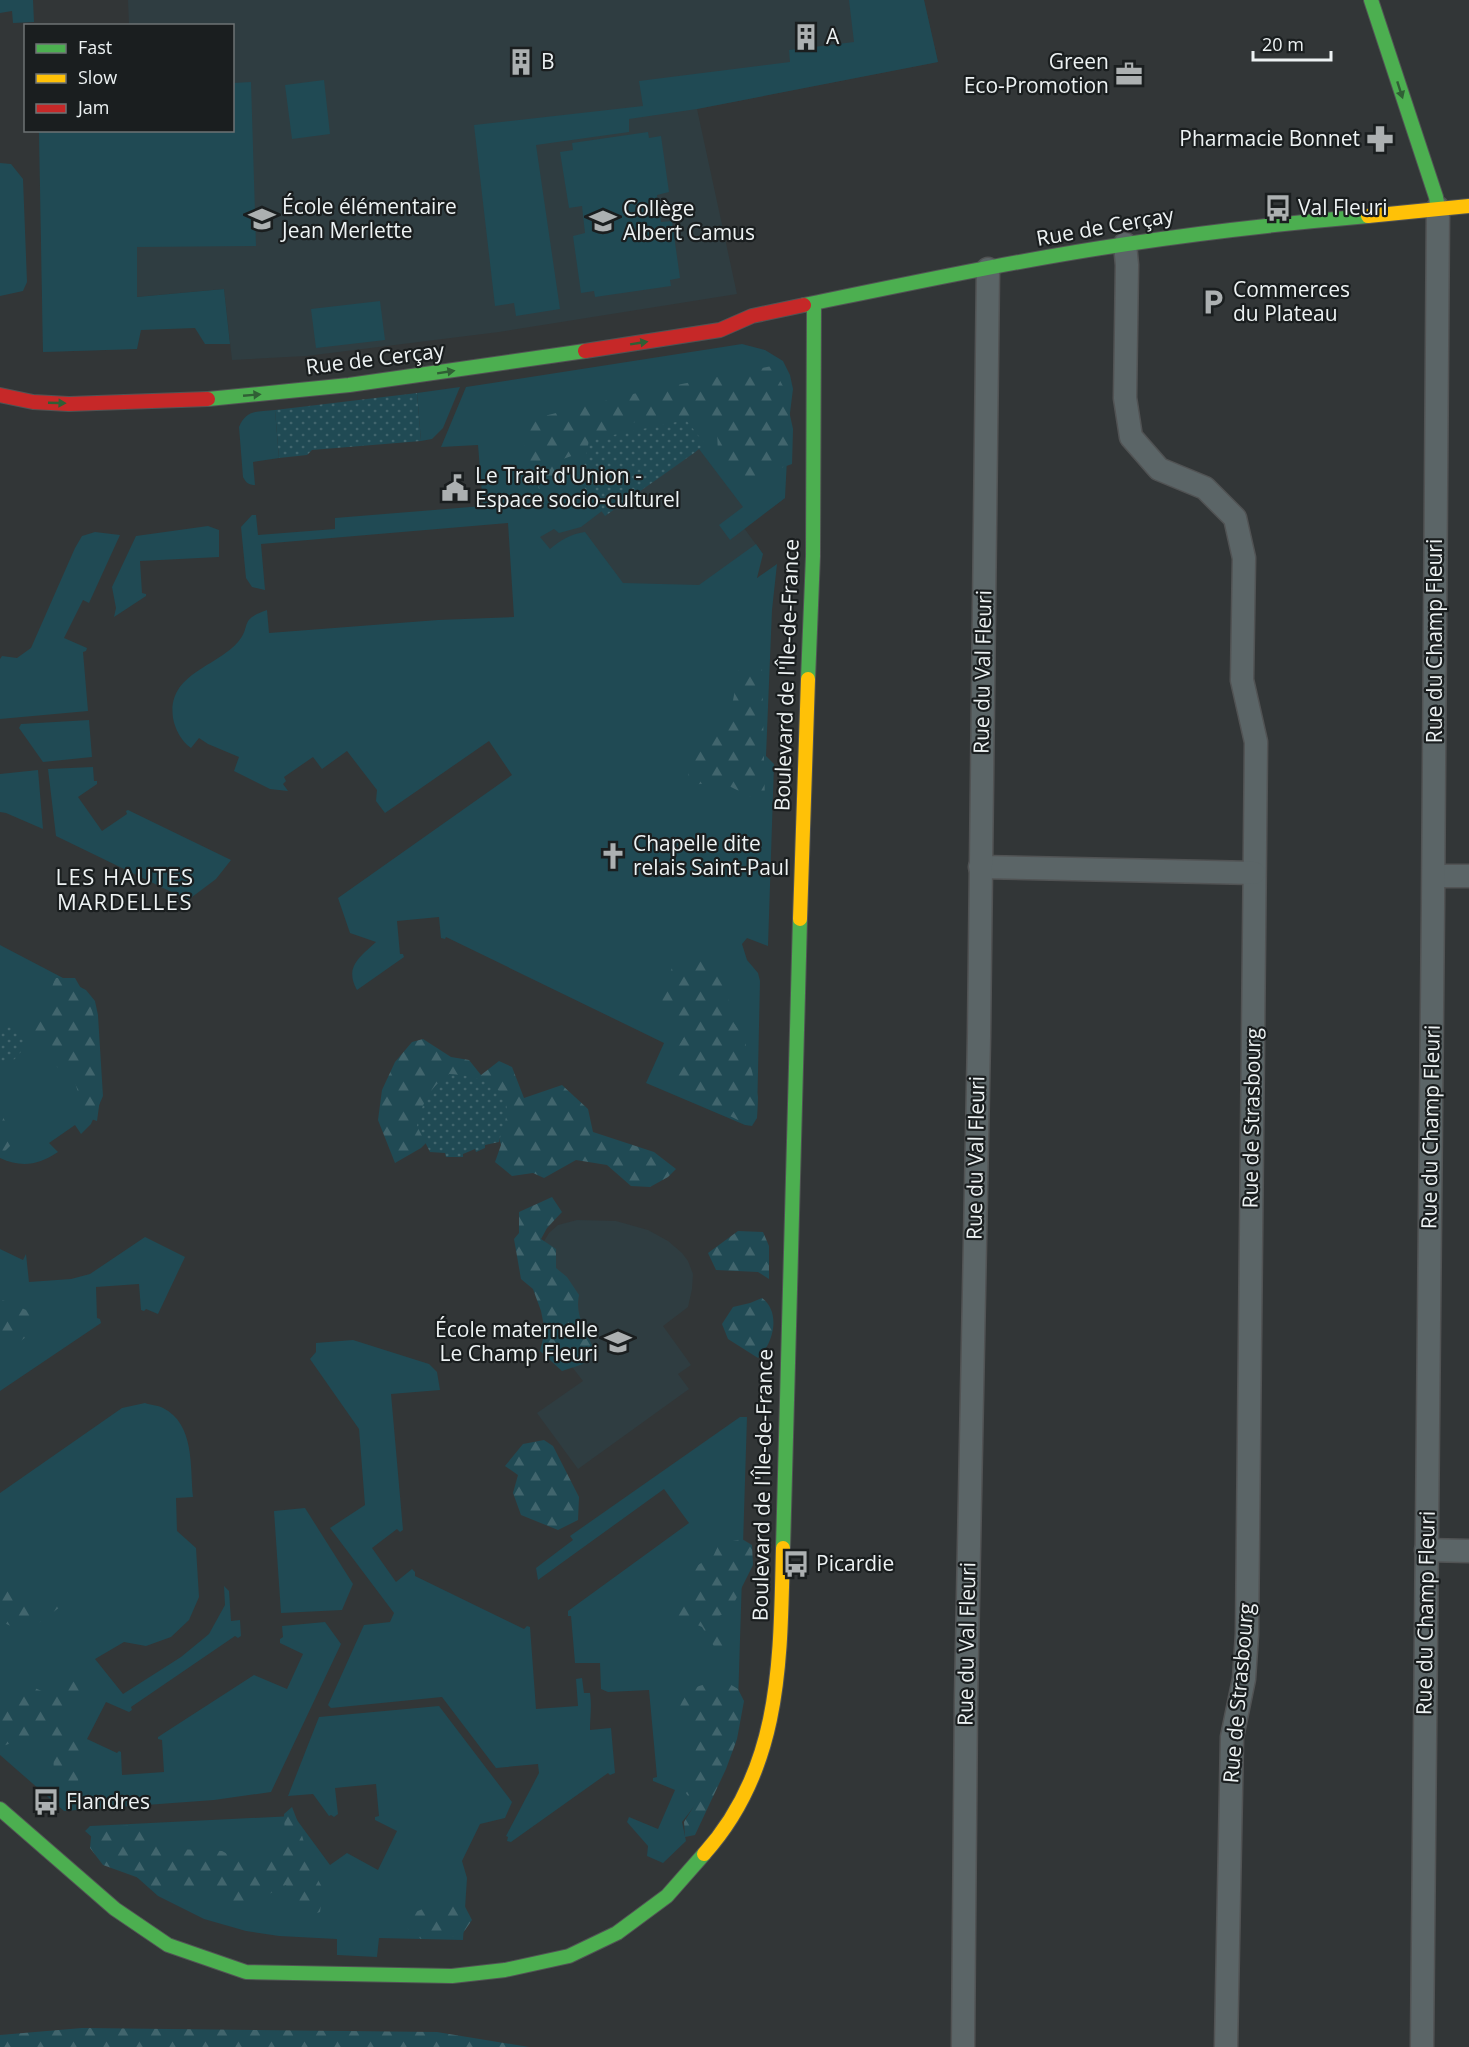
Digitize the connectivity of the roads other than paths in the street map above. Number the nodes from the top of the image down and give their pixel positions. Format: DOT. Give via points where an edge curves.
graph roads {
  1 [pos="1371,0"];
  2 [pos="1469,206"];
  3 [pos="1438,208"];
  4 [pos="1125,244"];
  5 [pos="988,269"];
  6 [pos="814,304"];
  7 [pos="729,313"];
  8 [pos="752,316"];
  9 [pos="17,384"];
  10 [pos="0,387"];
  11 [pos="0,395"];
  12 [pos="980,867"];
  13 [pos="1254,873"];
  14 [pos="1434,876"];
  15 [pos="1469,876"];
  16 [pos="1426,1550"];
  17 [pos="1469,1551"];
  18 [pos="0,1809"];
  19 [pos="963,2047"];
  20 [pos="1226,2047"];
  21 [pos="1422,2047"];
  1 -- 3 [label="street, one-way"];
  2 -- 3 [label="street, Rue de Cerçay"];
  3 -- 4 [label="street, Rue de Cerçay"];
  3 -- 14 [label="street, Rue du Champ Fleuri"];
  4 -- 5 [label="street, Rue de Cerçay"];
  4 -- 13 [label="street, Rue de Strasbourg" via="1125,398 1131,437 1159,470 1205,489 1235,518 1240,538 1244,558 1242,680 1256,742"];
  5 -- 6 [label="street, Rue de Cerçay"];
  5 -- 12 [label="street, Rue du Val Fleuri"];
  6 -- 8 [label="street, Rue de Cerçay"];
  6 -- 18 [label="street, Boulevard de l'Île-de-France" via="813,556 780,1650 772,1715 758,1764 735,1814 667,1896 617,1933 569,1956 505,1971 452,1976 246,1971 168,1945 115,1909"];
  7 -- 8 [label="street, Rue de Cerçay"];
  11 -- 8 [label="street, Rue de Cerçay, one-way" via="18,401 81,404 270,394 398,379 709,332"];
  9 -- 10 [label="street"];
  12 -- 13 [label="street"];
  12 -- 19 [label="street, Rue du Val Fleuri"];
  13 -- 20 [label="street, Rue de Strasbourg" via="1247,1634 1244,1679 1232,1737"];
  14 -- 15 [label="street"];
  14 -- 16 [label="street, Rue du Champ Fleuri"];
  16 -- 17 [label="street"];
  16 -- 21 [label="street, Rue du Champ Fleuri"];
}
